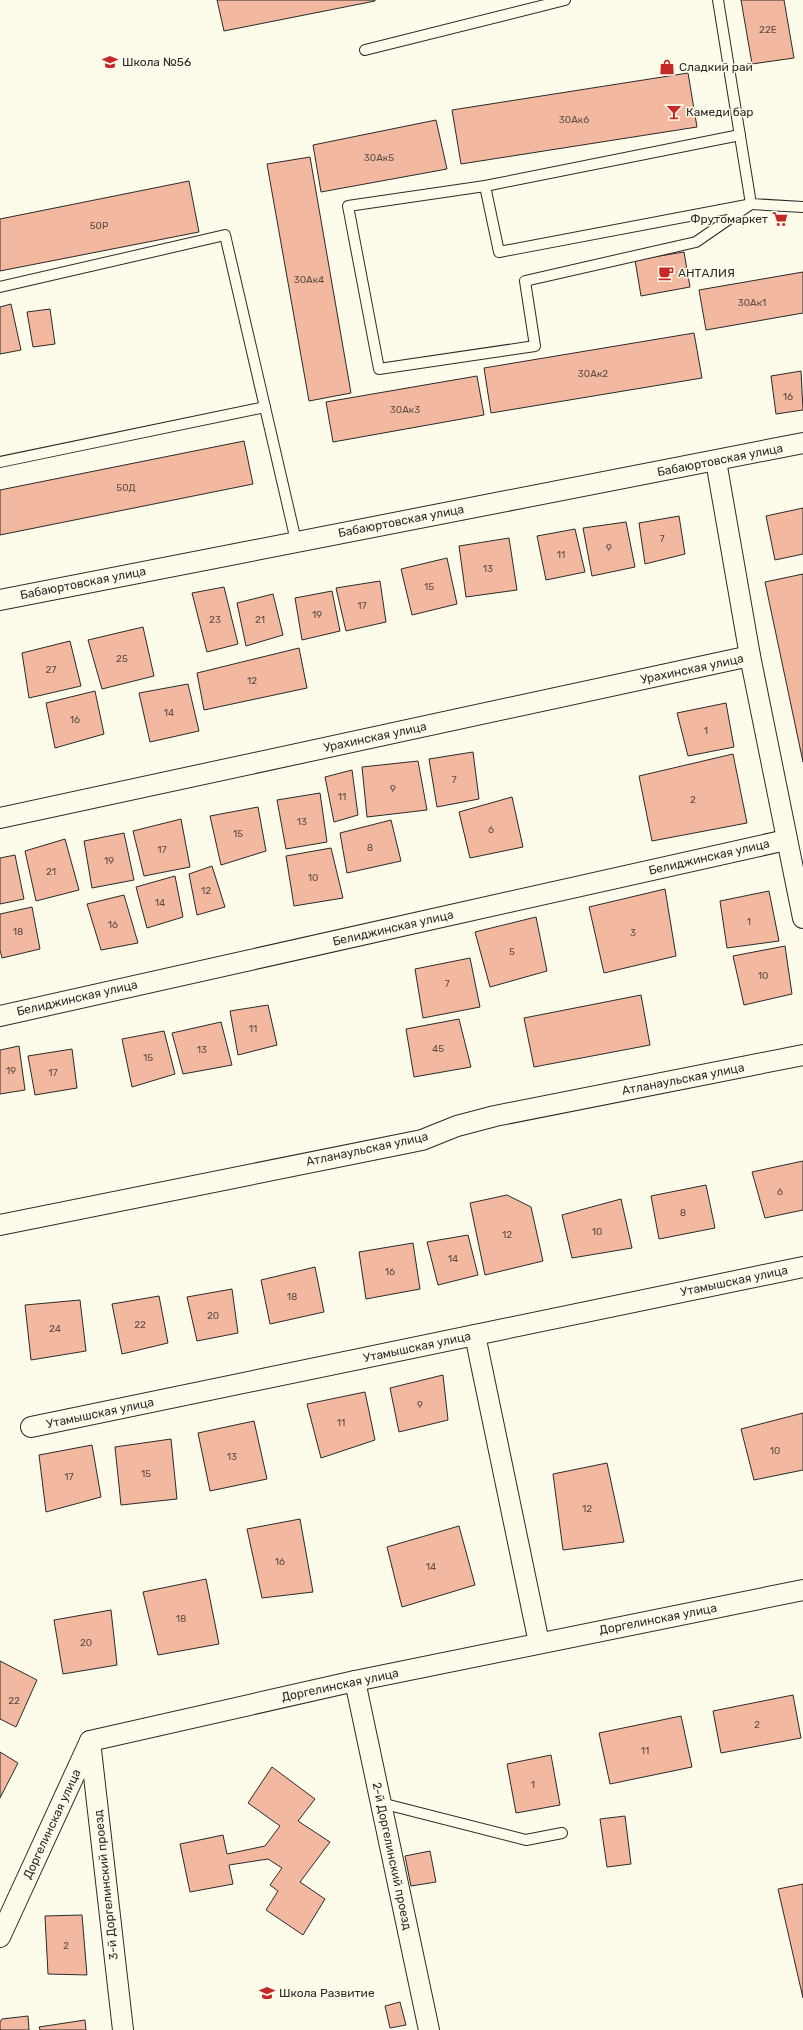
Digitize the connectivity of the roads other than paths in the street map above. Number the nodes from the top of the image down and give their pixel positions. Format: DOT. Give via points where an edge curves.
graph roads {
  1 [pos="565,0"];
  2 [pos="718,0"];
  3 [pos="365,50"];
  4 [pos="740,135"];
  5 [pos="485,186"];
  6 [pos="751,204"];
  7 [pos="803,207"];
  8 [pos="0,287"];
  9 [pos="265,407"];
  10 [pos="803,443"];
  11 [pos="716,461"];
  12 [pos="0,462"];
  13 [pos="296,541"];
  14 [pos="0,600"];
  15 [pos="750,656"];
  16 [pos="0,818"];
  17 [pos="786,840"];
  18 [pos="803,918"];
  19 [pos="0,1016"];
  20 [pos="803,1055"];
  21 [pos="0,1225"];
  22 [pos="803,1267"];
  23 [pos="475,1334"];
  24 [pos="31,1428"];
  25 [pos="802,1596"];
  26 [pos="539,1643"];
  27 [pos="355,1682"];
  28 [pos="90,1741"];
  29 [pos="381,1803"];
  30 [pos="562,1833"];
  31 [pos="0,1937"];
  32 [pos="123,2030"];
  33 [pos="429,2030"];
  1 -- 3 [label="lane"];
  2 -- 4 [label="lane"];
  4 -- 5 [label="lane"];
  4 -- 6 [label="lane"];
  5 -- 6 [label="lane" via="499,252"];
  5 -- 6 [label="lane" via="348,206 378,369 536,346 525,280 696,242"];
  6 -- 7 [label="lane"];
  8 -- 9 [label="lane" via="225,235"];
  9 -- 12 [label="lane"];
  9 -- 13 [label="lane"];
  10 -- 11 [label="street, Бабаюртовская улица"];
  11 -- 13 [label="street, Бабаюртовская улица"];
  11 -- 15 [label="street"];
  13 -- 14 [label="street, Бабаюртовская улица"];
  15 -- 16 [label="street, Урахинская улица"];
  15 -- 17 [label="street"];
  17 -- 18 [label="street"];
  17 -- 19 [label="street, Белиджинская улица"];
  20 -- 21 [label="street, Атланаульская улица" via="495,1116 457,1126 422,1140"];
  22 -- 23 [label="street, Утамышская улица"];
  23 -- 24 [label="street, Утамышская улица"];
  23 -- 26 [label="street"];
  25 -- 26 [label="street, Доргелинская улица"];
  26 -- 27 [label="street, Доргелинская улица"];
  27 -- 28 [label="street, Доргелинская улица"];
  27 -- 29 [label="street, 2-й Доргелинский проезд"];
  28 -- 31 [label="street, Доргелинская улица"];
  28 -- 32 [label="street, 3-й Доргелинский проезд"];
  29 -- 30 [label="lane" via="526,1840"];
  29 -- 33 [label="street, 2-й Доргелинский проезд"];
}
